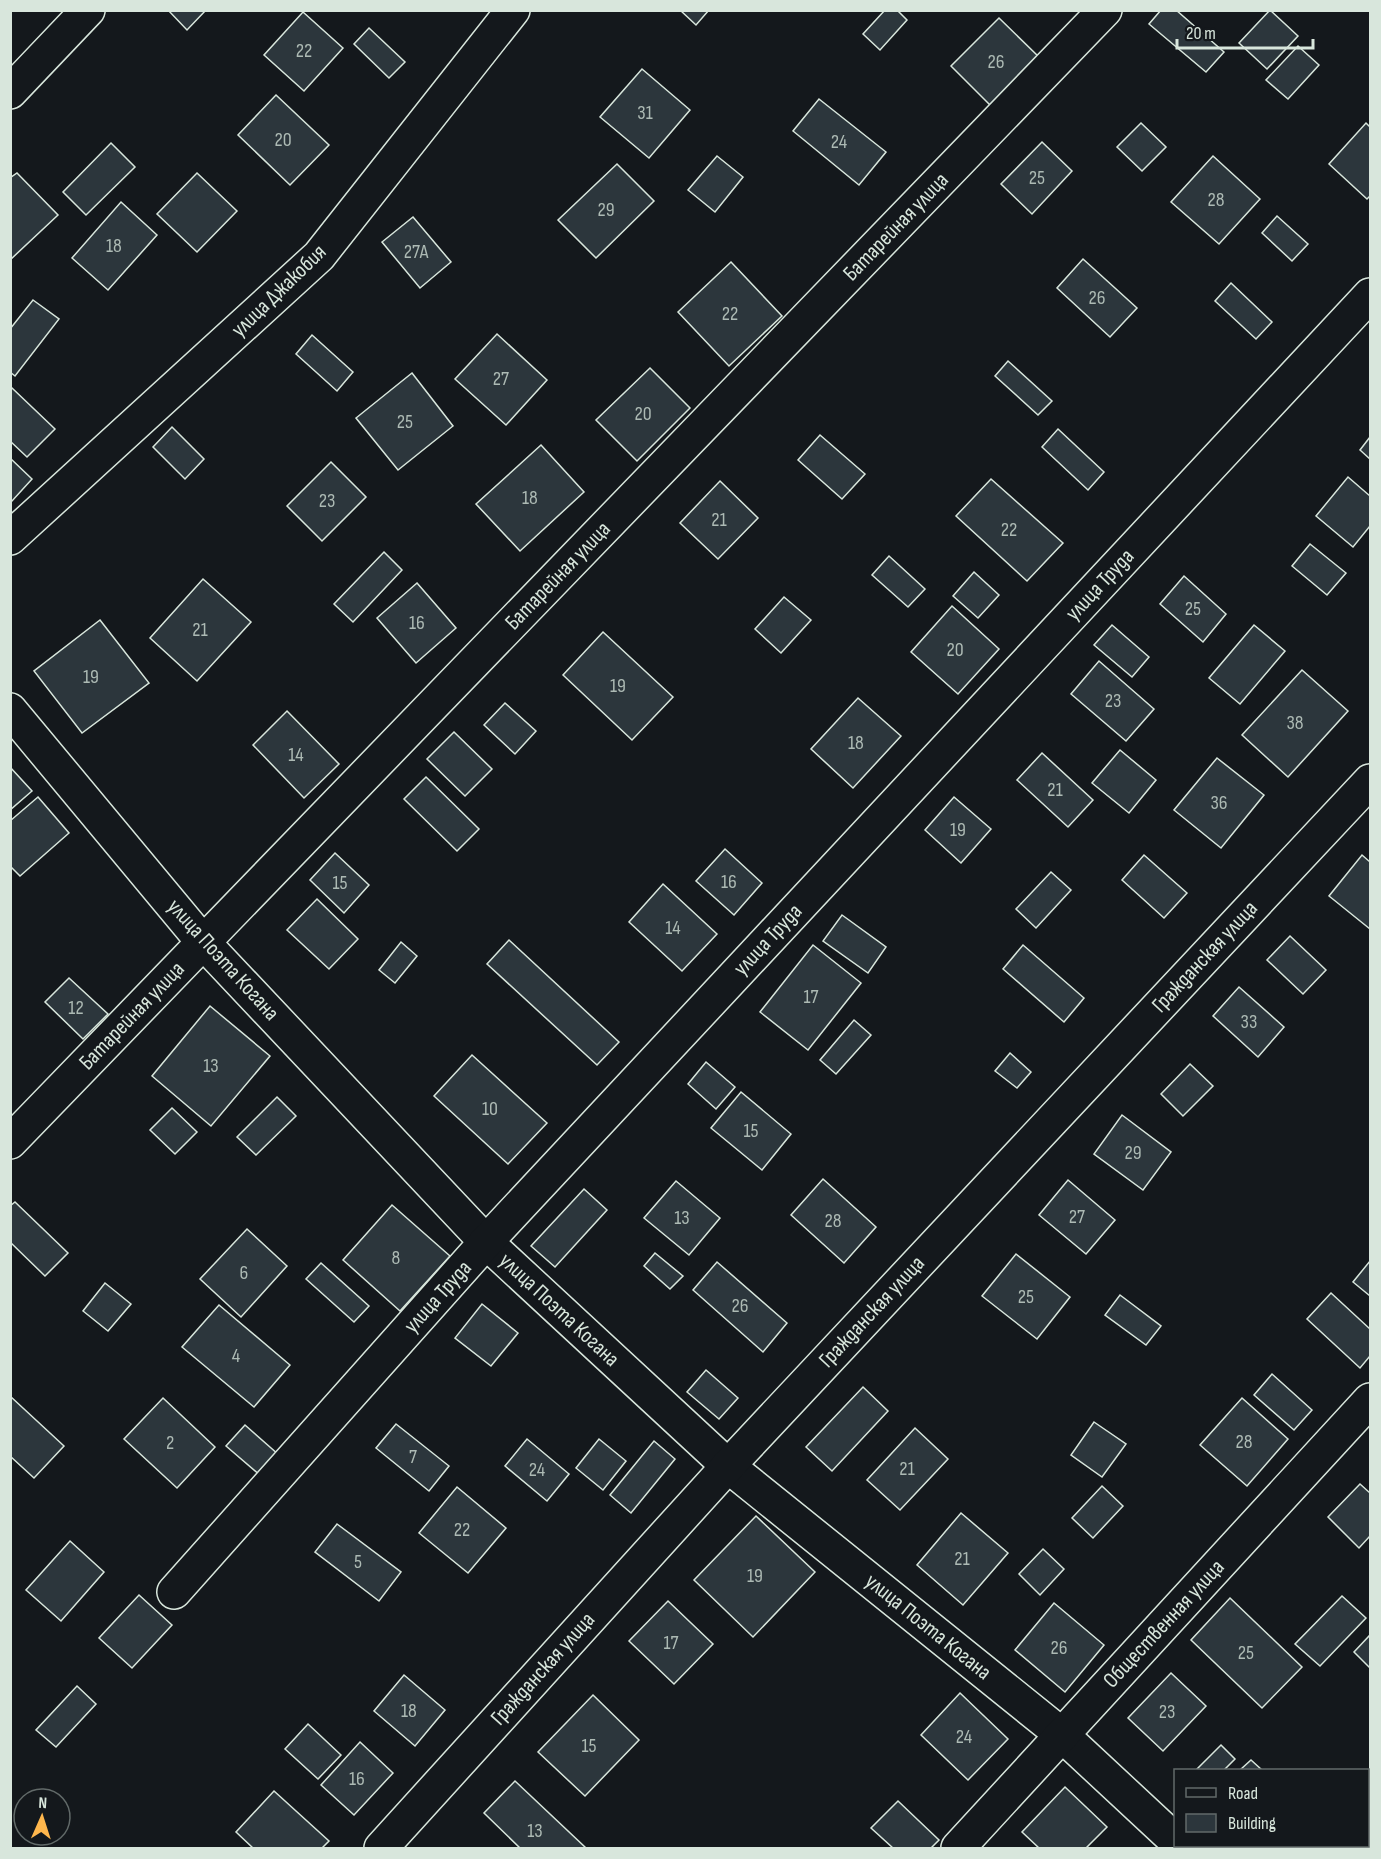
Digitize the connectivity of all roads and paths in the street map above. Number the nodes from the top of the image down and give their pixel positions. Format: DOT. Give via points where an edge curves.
graph roads {
  1 [pos="88,10"];
  2 [pos="513,10"];
  3 [pos="1106,10"];
  4 [pos="10,92"];
  5 [pos="1371,295"];
  6 [pos="10,538"];
  7 [pos="10,710"];
  8 [pos="1371,781"];
  9 [pos="203,942"];
  10 [pos="10,1142"];
  11 [pos="486,1242"];
  12 [pos="1371,1400"];
  13 [pos="728,1466"];
  14 [pos="174,1592"];
  15 [pos="1061,1734"];
  16 [pos="1174,1839"];
  17 [pos="381,1848"];
  18 [pos="958,1848"];
  1 -- 4 [label="street"];
  2 -- 6 [label="street, улица Джакобия" via="319,256"];
  3 -- 9 [label="street, Батарейная улица"];
  5 -- 11 [label="street, улица Труда"];
  7 -- 9 [label="street, улица Поэта Когана"];
  8 -- 13 [label="street, Гражданская улица"];
  9 -- 10 [label="street, Батарейная улица"];
  9 -- 11 [label="street, улица Поэта Когана"];
  11 -- 13 [label="street, улица Поэта Когана"];
  11 -- 14 [label="street, улица Труда"];
  12 -- 15 [label="street, Общественная улица"];
  13 -- 15 [label="street, улица Поэта Когана"];
  13 -- 17 [label="street, Гражданская улица"];
  15 -- 16 [label="street, улица Поэта Когана"];
  15 -- 18 [label="street, Общественная улица"];
}
